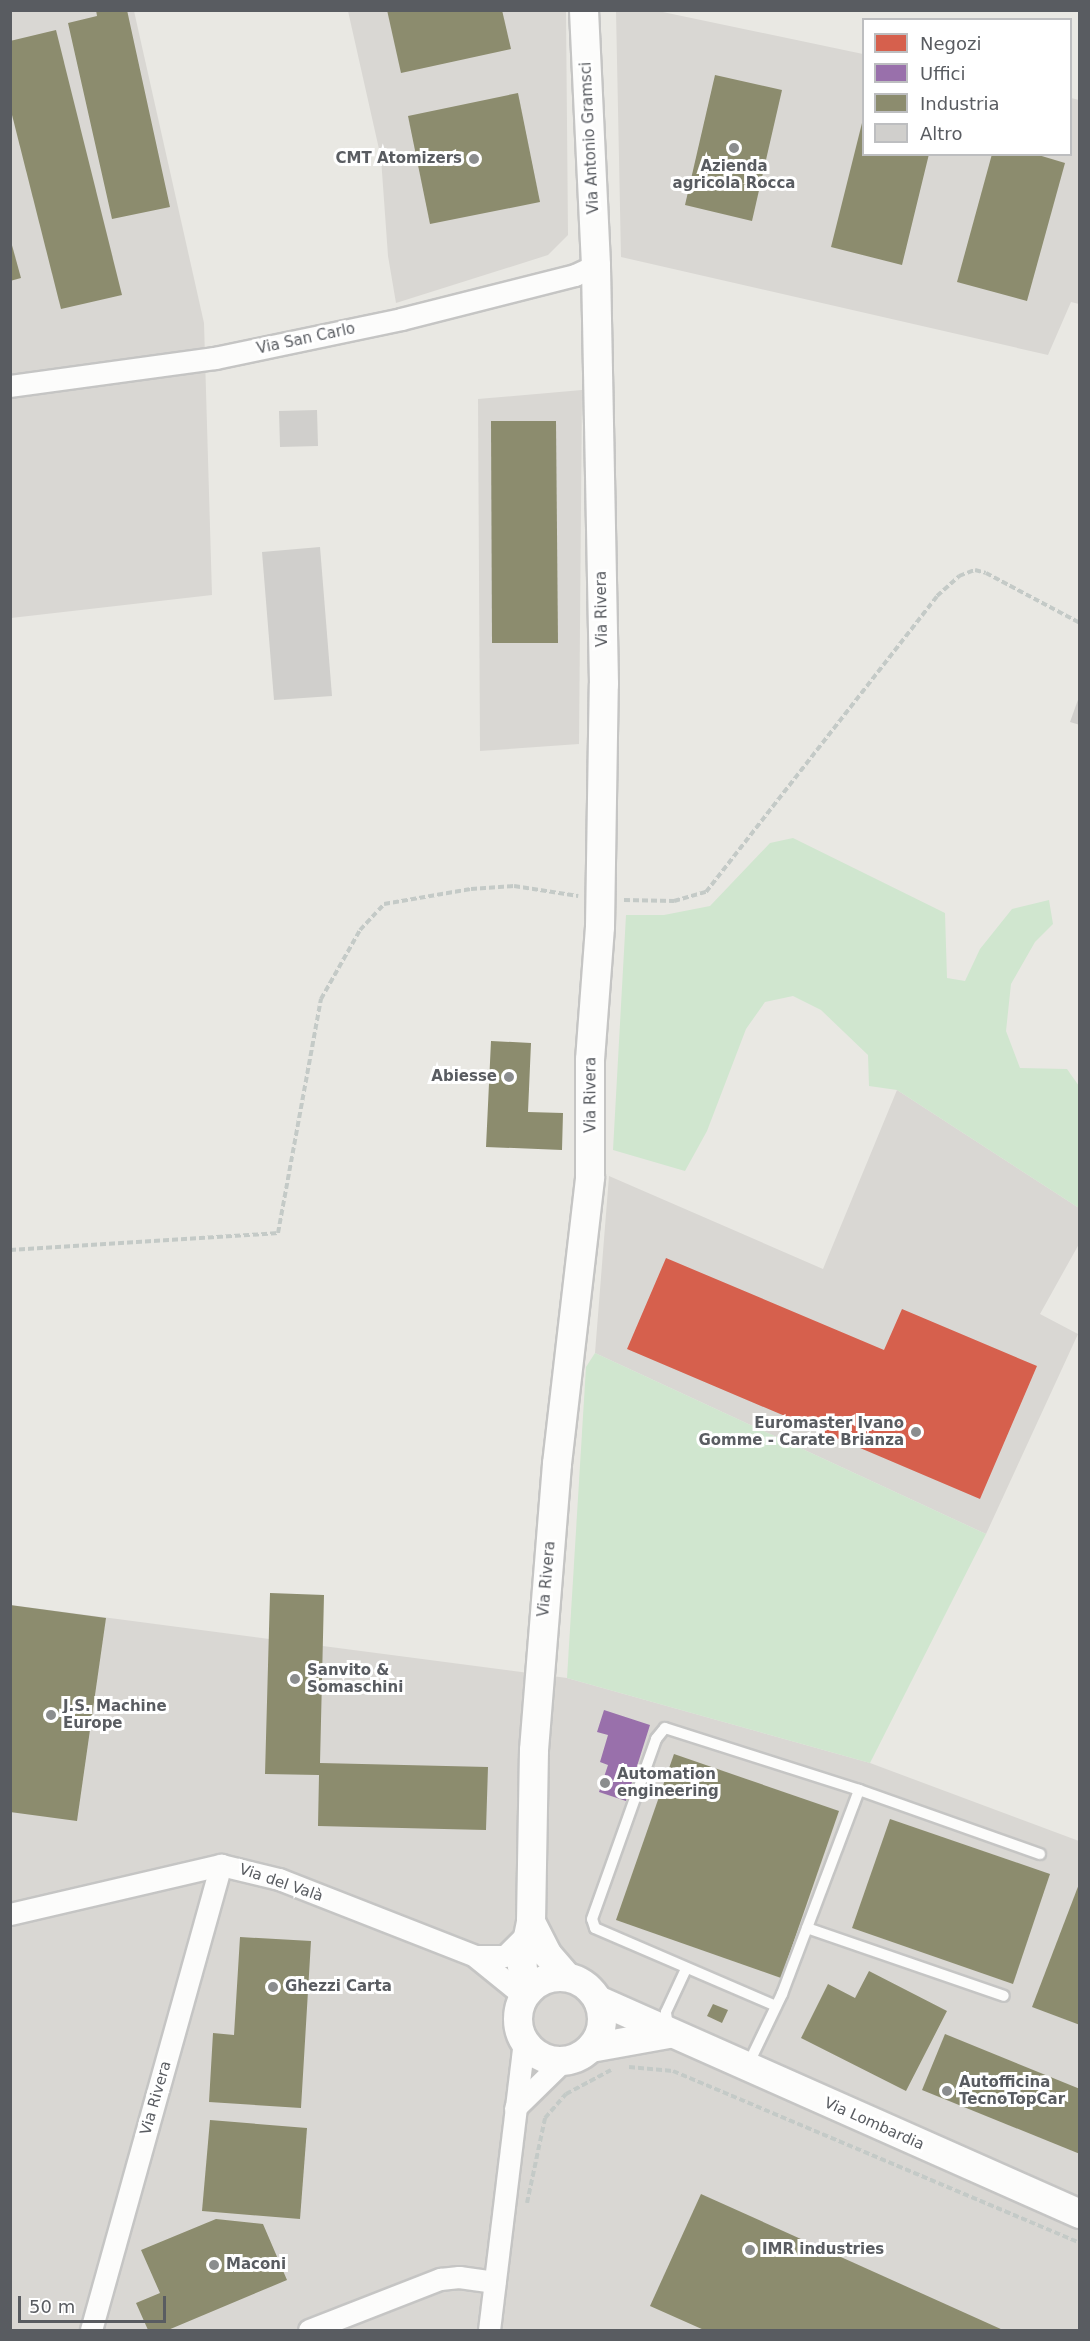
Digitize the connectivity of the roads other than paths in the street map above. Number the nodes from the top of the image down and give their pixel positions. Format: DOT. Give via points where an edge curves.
graph roads {
  1 [pos="584,10"];
  2 [pos="596,265"];
  3 [pos="10,386"];
  4 [pos="859,1790"];
  5 [pos="1040,1854"];
  6 [pos="221,1865"];
  7 [pos="10,1914"];
  8 [pos="529,1928"];
  9 [pos="807,1928"];
  10 [pos="475,1956"];
  11 [pos="686,1969"];
  12 [pos="567,1977"];
  13 [pos="526,1994"];
  14 [pos="1004,1996"];
  15 [pos="598,2000"];
  16 [pos="776,2006"];
  17 [pos="669,2034"];
  18 [pos="524,2041"];
  19 [pos="591,2048"];
  20 [pos="564,2060"];
  21 [pos="747,2068"];
  22 [pos="516,2109"];
  23 [pos="1080,2214"];
  24 [pos="495,2282"];
  25 [pos="91,2331"];
  26 [pos="309,2331"];
  27 [pos="489,2331"];
  1 -- 2 [label="street, Via Antonio Gramsci"];
  2 -- 3 [label="street, Via San Carlo" via="575,275 401,320 215,358"];
  2 -- 8 [label="street, Via Rivera" via="604,684 600,900 590,1060 591,1177 557,1464 541,1654"];
  4 -- 5 [label="lane"];
  4 -- 9 [label="lane"];
  4 -- 11 [label="lane" via="665,1728 659,1731 592,1919 602,1934"];
  6 -- 7 [label="street, Via del Valà"];
  6 -- 10 [label="street, Via del Valà" via="279,1880"];
  6 -- 25 [label="street, Via Rivera"];
  8 -- 10 [label="street, Via del Valà" via="505,1956"];
  8 -- 12 [label="street, Via Rivera"];
  8 -- 13 [label="street, Via Rivera" via="522,1966"];
  9 -- 14 [label="lane"];
  9 -- 16 [label="lane"];
  10 -- 13 [label="street, Via del Valà"];
  11 -- 16 [label="lane"];
  11 -- 17 [label="lane" via="666,2012"];
  12 -- 13 [label="street" via="546,1980"];
  12 -- 15 [label="street" via="580,1982"];
  13 -- 18 [label="street" via="518,2018"];
  15 -- 17 [label="street, Via Lombardia"];
  15 -- 19 [label="street" via="602,2025"];
  16 -- 21 [label="lane"];
  17 -- 19 [label="street"];
  17 -- 21 [label="street, Via Lombardia"];
  18 -- 20 [label="street" via="541,2056"];
  18 -- 22 [label="street"];
  19 -- 20 [label="street"];
  20 -- 22 [label="street"];
  21 -- 23 [label="street, Via Lombardia"];
  22 -- 24 [label="street"];
  24 -- 26 [label="street" via="459,2277 431,2282"];
  24 -- 27 [label="street"];
}
